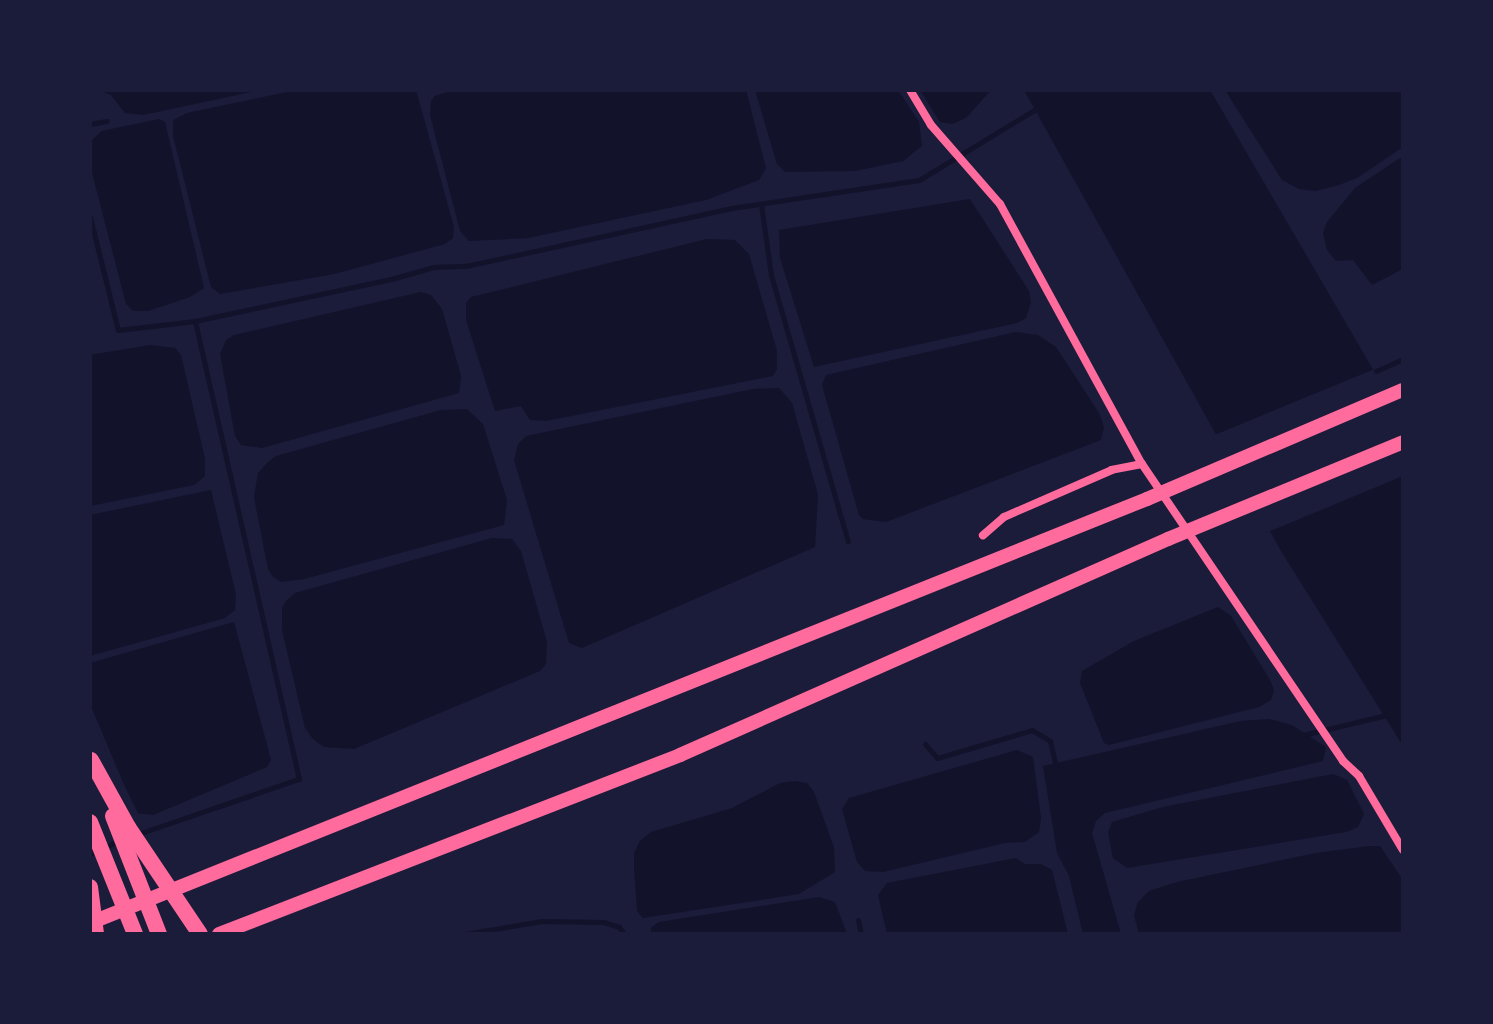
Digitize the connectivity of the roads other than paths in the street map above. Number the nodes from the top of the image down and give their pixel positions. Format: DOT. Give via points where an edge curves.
graph roads {
  1 [pos="910,90"];
  2 [pos="1403,390"];
  3 [pos="1403,442"];
  4 [pos="1142,464"];
  5 [pos="983,535"];
  6 [pos="91,758"];
  7 [pos="90,822"];
  8 [pos="1403,850"];
  9 [pos="90,887"];
  10 [pos="90,923"];
  11 [pos="96,934"];
  12 [pos="135,934"];
  13 [pos="159,934"];
  14 [pos="200,934"];
  15 [pos="219,934"];
  1 -- 4 [label="street" via="931,125 1000,204"];
  2 -- 10 [label="highway" via="1147,499"];
  3 -- 15 [label="highway" via="1168,539 680,755"];
  4 -- 5 [label="street" via="1112,470 1004,517"];
  4 -- 8 [label="street" via="1343,761 1359,776"];
  6 -- 13 [label="highway"];
  6 -- 14 [label="highway" via="128,827"];
  7 -- 12 [label="highway"];
  9 -- 11 [label="highway"];
}
